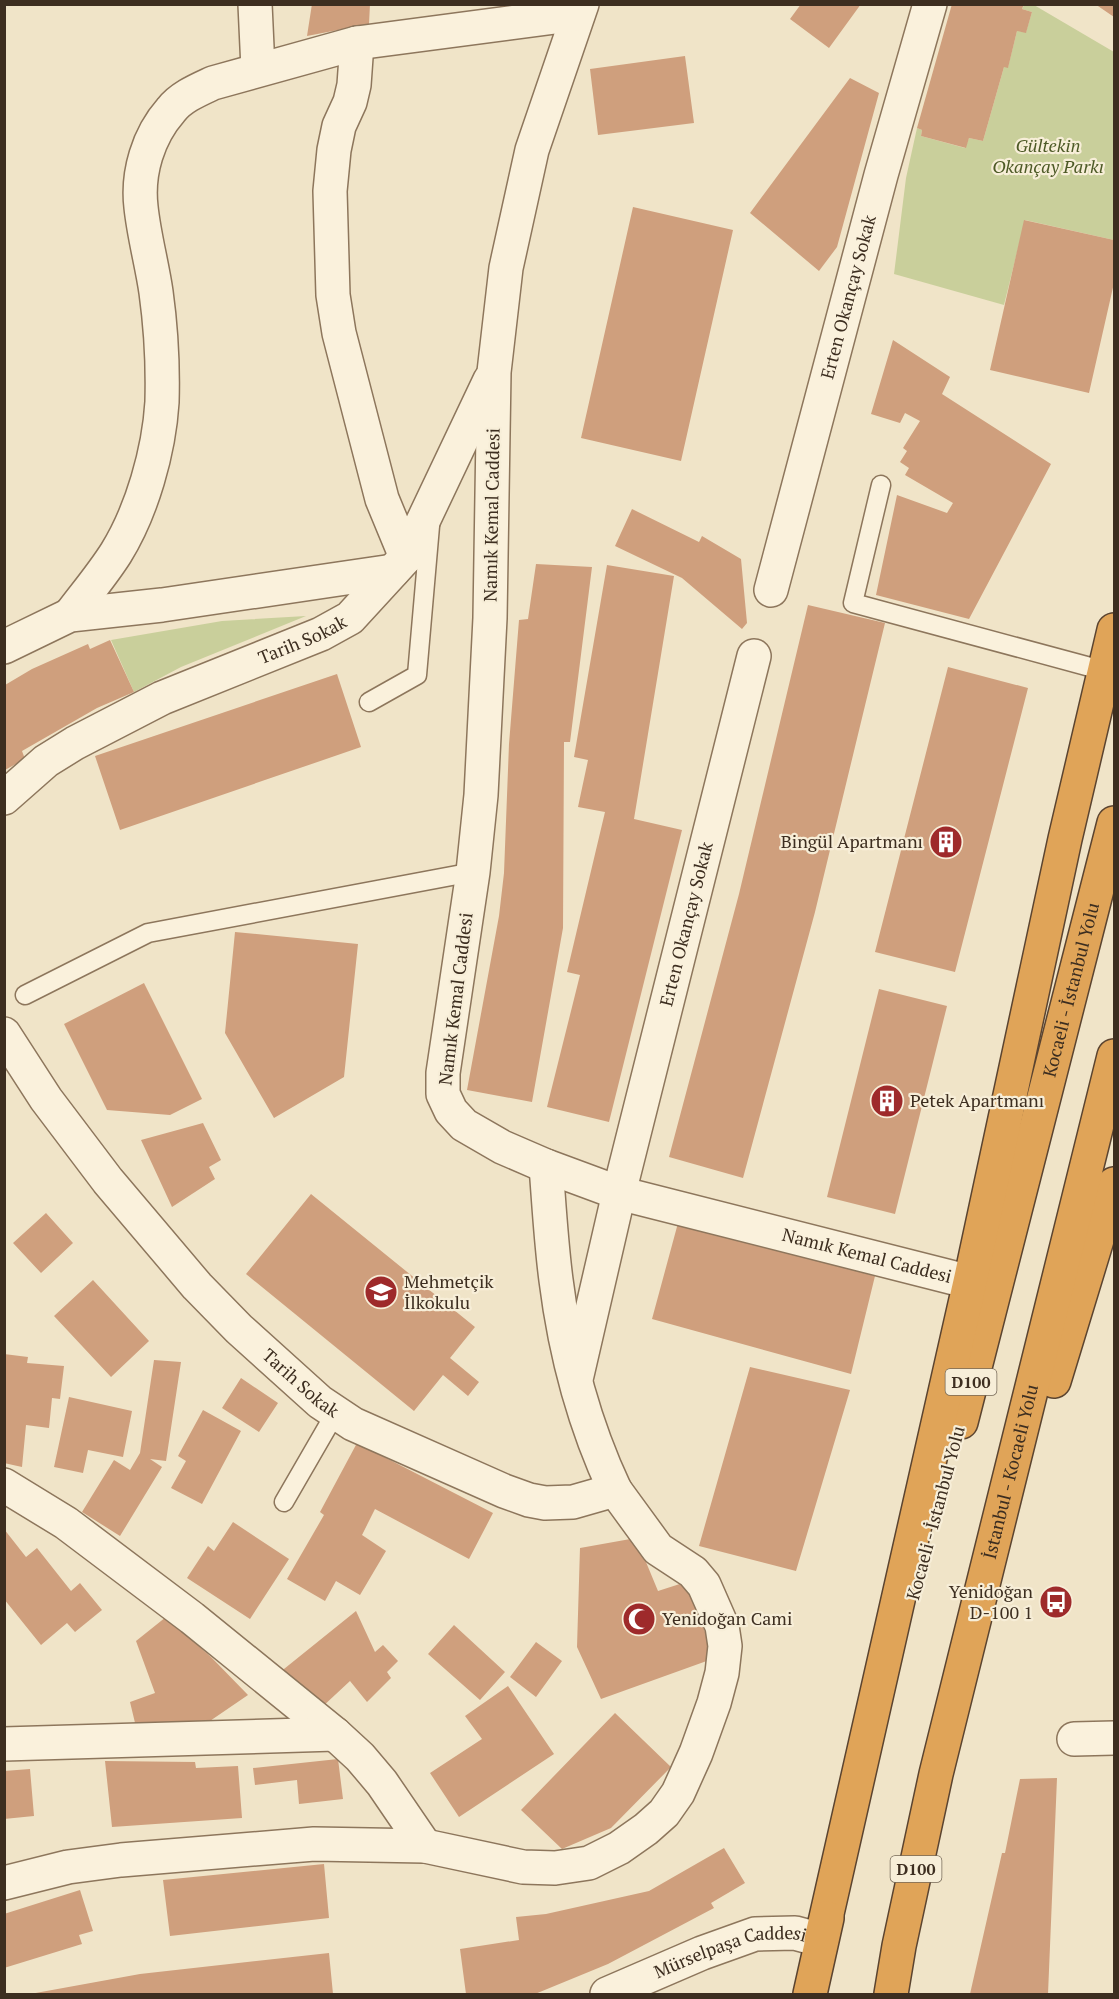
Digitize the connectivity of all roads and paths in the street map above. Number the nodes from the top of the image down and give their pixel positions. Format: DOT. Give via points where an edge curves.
graph roads {
  1 [pos="255,4"];
  2 [pos="930,4"];
  3 [pos="580,9"];
  4 [pos="357,43"];
  5 [pos="258,69"];
  6 [pos="494,372"];
  7 [pos="881,485"];
  8 [pos="433,499"];
  9 [pos="399,564"];
  10 [pos="771,590"];
  11 [pos="70,615"];
  12 [pos="1114,630"];
  13 [pos="4,647"];
  14 [pos="754,656"];
  15 [pos="1105,670"];
  16 [pos="369,702"];
  17 [pos="4,798"];
  18 [pos="1114,822"];
  19 [pos="473,872"];
  20 [pos="25,994"];
  21 [pos="4,1035"];
  22 [pos="1114,1056"];
  23 [pos="546,1166"];
  24 [pos="1114,1184"];
  25 [pos="619,1193"];
  26 [pos="970,1281"];
  27 [pos="576,1382"];
  28 [pos="336,1412"];
  29 [pos="4,1485"];
  30 [pos="615,1490"];
  31 [pos="284,1502"];
  32 [pos="335,1734"];
  33 [pos="1114,1738"];
  34 [pos="1074,1739"];
  35 [pos="4,1744"];
  36 [pos="944,1744"];
  37 [pos="425,1846"];
  38 [pos="4,1883"];
  39 [pos="821,1941"];
  40 [pos="607,1995"];
  41 [pos="810,1995"];
  42 [pos="891,1995"];
  1 -- 5 [label="street"];
  2 -- 10 [label="street, Erten Okançay Sokak"];
  3 -- 4 [label="street"];
  3 -- 6 [label="street" via="532,150 506,268"];
  4 -- 5 [label="street"];
  4 -- 9 [label="street" via="354,85 339,126 330,191 333,295 339,333"];
  5 -- 11 [label="street" via="191,93 171,108 148,148 140,177 141,207 156,294 162,403 154,456 138,509 116,552"];
  6 -- 8 [label="street, Tarih Sokak"];
  6 -- 19 [label="street, Namık Kemal Caddesi" via="490,618"];
  7 -- 15 [label="lane" via="853,603"];
  8 -- 9 [label="street, Tarih Sokak"];
  8 -- 16 [label="lane" via="417,675"];
  9 -- 11 [label="street" via="162,605"];
  9 -- 17 [label="street, Tarih Sokak" via="350,618 321,634 162,698 75,743 46,761"];
  11 -- 13 [label="street"];
  12 -- 15 [label="highway"];
  14 -- 25 [label="street, Erten Okançay Sokak"];
  15 -- 26 [label="highway"];
  18 -- 39 [label="highway, Kocaeli - İstanbul Yolu / D100" via="955,1444"];
  19 -- 20 [label="lane" via="148,933"];
  19 -- 23 [label="street, Namık Kemal Caddesi" via="443,1094 464,1125"];
  21 -- 28 [label="street, Tarih Sokak" via="108,1181 196,1286 266,1354"];
  22 -- 36 [label="highway, İstanbul - Kocaeli Yolu / D100"];
  23 -- 25 [label="street, Namık Kemal Caddesi"];
  23 -- 27 [label="street" via="555,1279"];
  24 -- 36 [label="highway"];
  25 -- 26 [label="street, Namık Kemal Caddesi"];
  25 -- 27 [label="street, Erten Okançay Sokak"];
  26 -- 39 [label="highway"];
  27 -- 30 [label="street" via="600,1458"];
  28 -- 30 [label="street, Tarih Sokak" via="403,1448 529,1500 573,1502"];
  28 -- 31 [label="lane"];
  29 -- 32 [label="street" via="66,1523 192,1618"];
  30 -- 37 [label="street" via="658,1549 693,1572 704,1585 722,1626 722,1673 696,1753 678,1793 646,1829 589,1863 523,1867"];
  32 -- 35 [label="street"];
  32 -- 37 [label="street" via="382,1783"];
  33 -- 34 [label="street"];
  36 -- 42 [label="highway, İstanbul - Kocaeli Yolu / D100"];
  37 -- 38 [label="street" via="314,1844 132,1859 68,1867"];
  39 -- 40 [label="street, Mürselpaşa Caddesi" via="795,1933 755,1934"];
  39 -- 41 [label="highway, Kocaeli - İstanbul Yolu / D100"];
}
